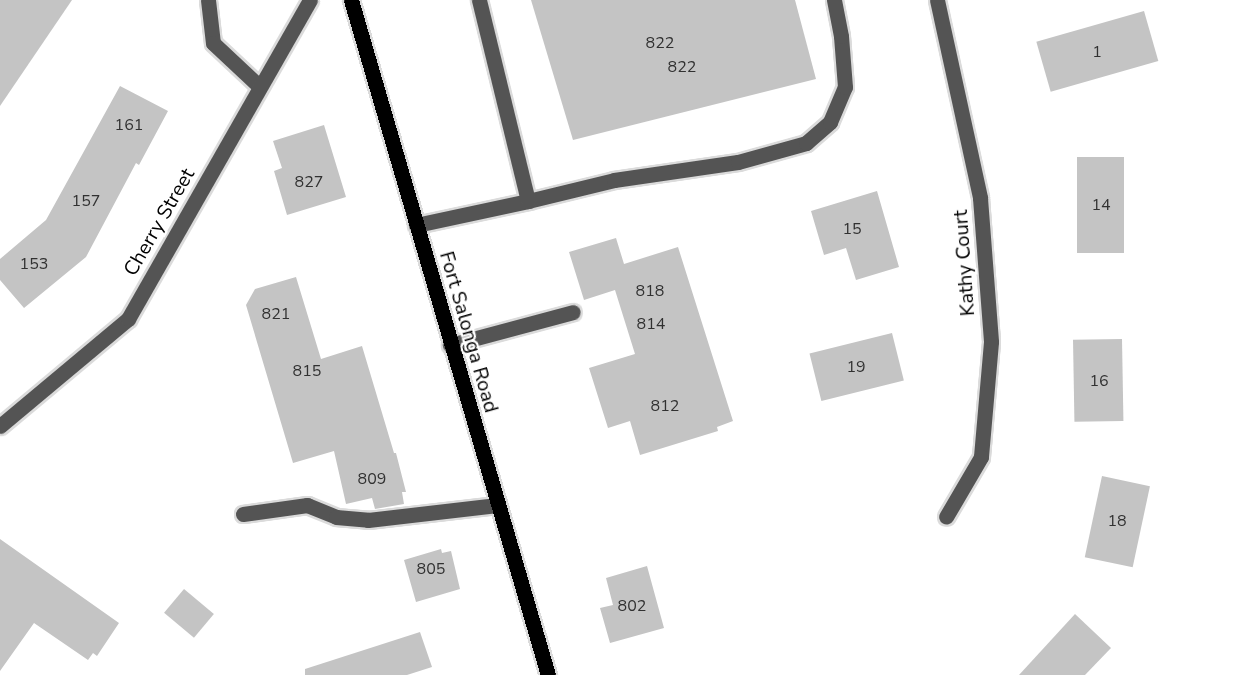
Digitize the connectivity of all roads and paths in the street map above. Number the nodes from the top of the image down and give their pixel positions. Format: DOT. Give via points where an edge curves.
graph roads {
  1 [pos="208,0"];
  2 [pos="310,0"];
  3 [pos="351,0"];
  4 [pos="479,0"];
  5 [pos="834,0"];
  6 [pos="938,0"];
  7 [pos="260,87"];
  8 [pos="528,201"];
  9 [pos="416,225"];
  10 [pos="573,312"];
  11 [pos="450,345"];
  12 [pos="0,426"];
  13 [pos="497,505"];
  14 [pos="243,514"];
  15 [pos="946,517"];
  16 [pos="548,675"];
  1 -- 7 [label="street" via="213,43"];
  2 -- 7 [label="street, Cherry Street"];
  3 -- 9 [label="main road, Fort Salonga Road"];
  4 -- 8 [label="street"];
  5 -- 8 [label="street" via="844,87 830,122 806,143 738,162 614,180"];
  6 -- 15 [label="street, Kathy Court" via="980,198 991,342 981,457"];
  7 -- 12 [label="street, Cherry Street" via="128,319"];
  8 -- 9 [label="street"];
  9 -- 11 [label="main road, Fort Salonga Road"];
  10 -- 11 [label="street"];
  11 -- 13 [label="main road, Fort Salonga Road"];
  13 -- 14 [label="street" via="368,520 336,517 307,505"];
  13 -- 16 [label="main road, Fort Salonga Road"];
}
